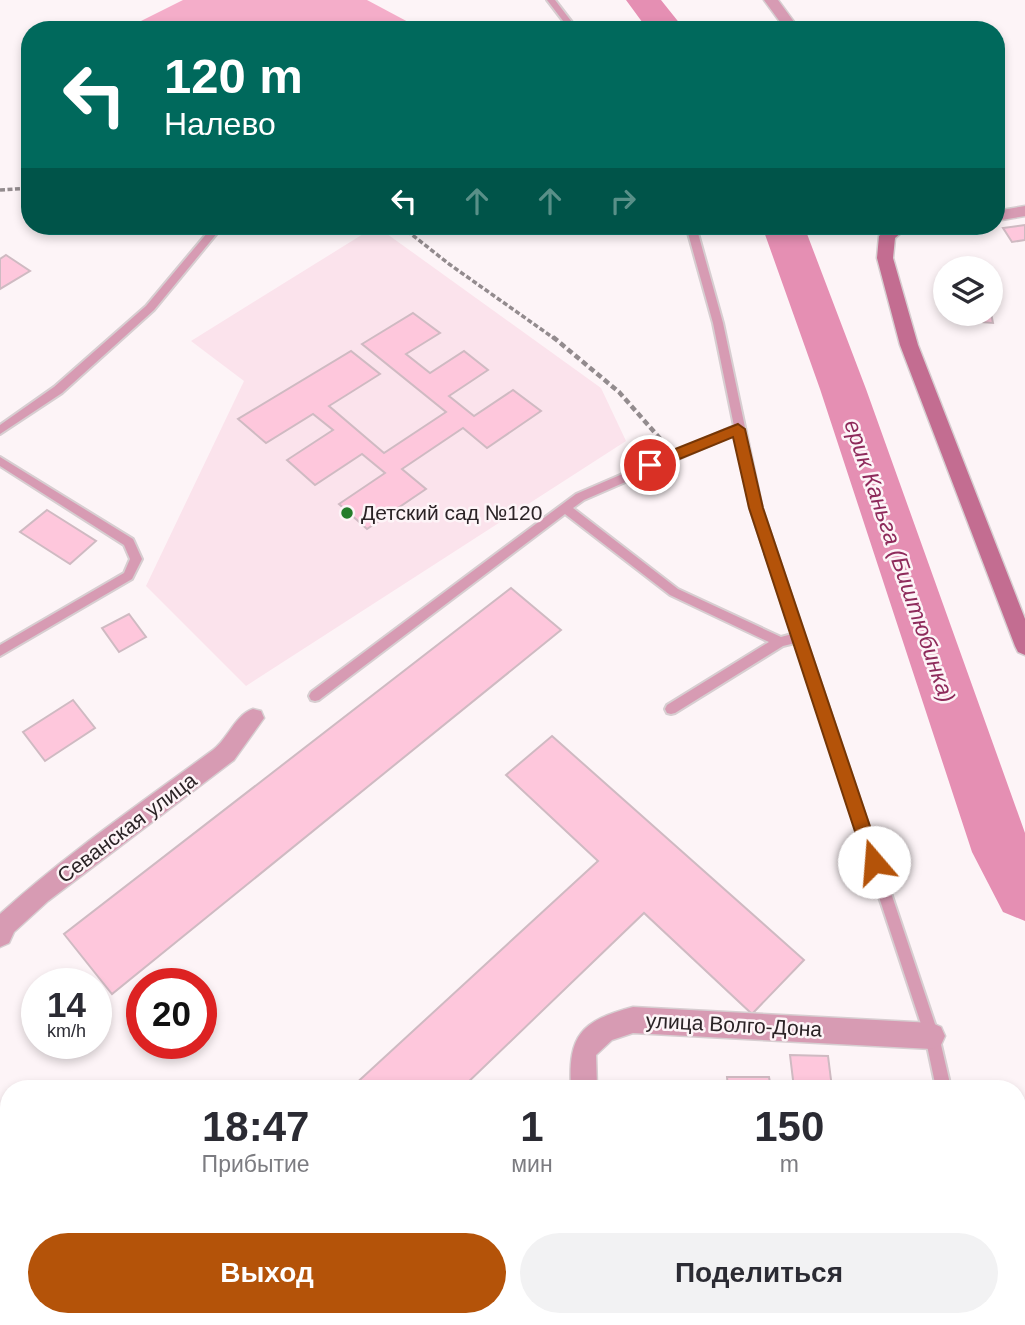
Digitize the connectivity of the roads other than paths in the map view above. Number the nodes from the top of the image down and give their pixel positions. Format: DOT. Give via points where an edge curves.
graph roads {
  1 [pos="551,0"];
  2 [pos="771,0"];
  3 [pos="567,21"];
  4 [pos="786,21"];
  5 [pos="1025,211"];
  6 [pos="1005,214"];
  7 [pos="211,235"];
  8 [pos="694,235"];
  9 [pos="888,235"];
  10 [pos="738,429"];
  11 [pos="0,430"];
  12 [pos="0,461"];
  13 [pos="565,508"];
  14 [pos="799,637"];
  15 [pos="780,642"];
  16 [pos="1025,646"];
  17 [pos="0,651"];
  18 [pos="315,696"];
  19 [pos="670,709"];
  20 [pos="253,718"];
  21 [pos="0,935"];
  22 [pos="932,1037"];
  23 [pos="584,1080"];
  24 [pos="942,1080"];
  1 -- 3 [label="lane"];
  2 -- 4 [label="street"];
  5 -- 6 [label="street"];
  7 -- 11 [label="lane" via="150,308 58,390"];
  8 -- 10 [label="lane" via="718,323"];
  9 -- 16 [label="street" via="885,258 909,345"];
  10 -- 13 [label="lane" via="673,454"];
  10 -- 14 [label="lane" via="756,508"];
  12 -- 17 [label="lane" via="129,542 136,559 128,576"];
  13 -- 15 [label="lane" via="674,592"];
  13 -- 18 [label="lane"];
  14 -- 15 [label="lane"];
  14 -- 22 [label="lane"];
  15 -- 19 [label="lane"];
  20 -- 21 [label="street, Севанская улица" via="226,753 40,893"];
  22 -- 23 [label="street, улица Волго-Дона" via="633,1020 592,1040 583,1053"];
  22 -- 24 [label="lane"];
}
